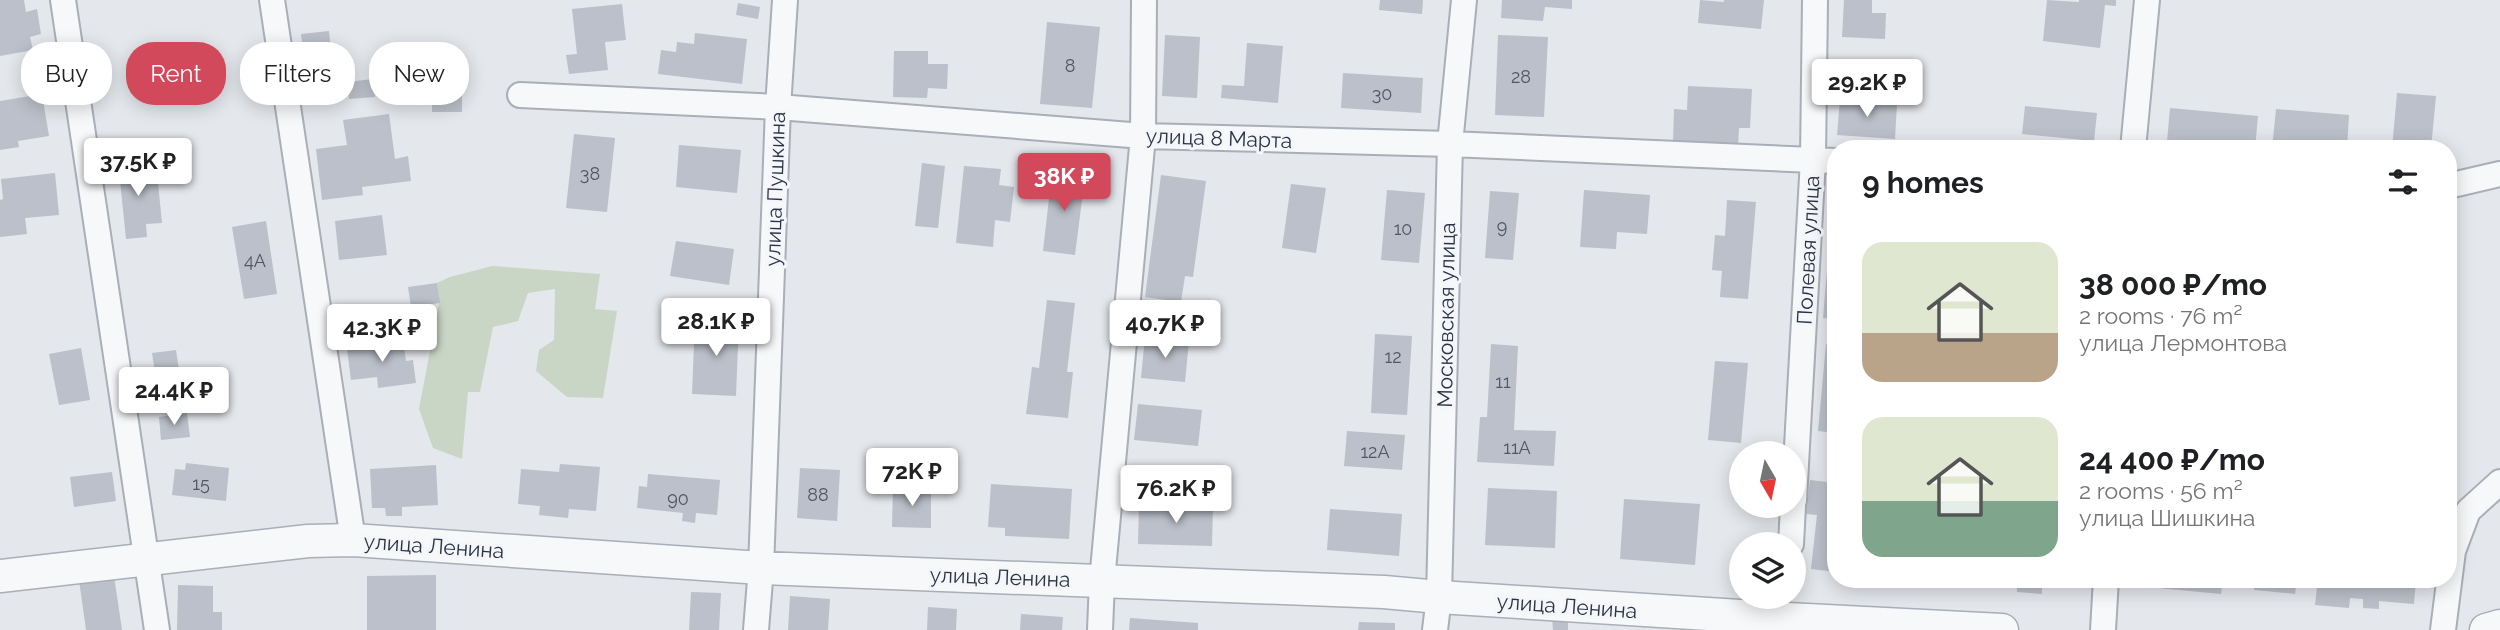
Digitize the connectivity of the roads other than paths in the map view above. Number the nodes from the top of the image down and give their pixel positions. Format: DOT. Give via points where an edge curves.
graph roads {
  1 [pos="63,0"];
  2 [pos="272,0"];
  3 [pos="785,0"];
  4 [pos="1144,0"];
  5 [pos="1464,0"];
  6 [pos="1815,0"];
  7 [pos="2147,0"];
  8 [pos="520,95"];
  9 [pos="778,107"];
  10 [pos="1143,136"];
  11 [pos="2134,140"];
  12 [pos="1450,144"];
  13 [pos="1824,160"];
  14 [pos="2500,174"];
  15 [pos="2457,184"];
  16 [pos="1799,441"];
  17 [pos="2500,482"];
  18 [pos="353,540"];
  19 [pos="2457,540"];
  20 [pos="146,561"];
  21 [pos="761,568"];
  22 [pos="0,576"];
  23 [pos="1102,581"];
  24 [pos="2105,588"];
  25 [pos="2448,588"];
  26 [pos="1439,597"];
  27 [pos="1787,615"];
  28 [pos="2500,626"];
  29 [pos="157,630"];
  30 [pos="756,630"];
  31 [pos="1100,630"];
  32 [pos="1436,630"];
  33 [pos="2002,630"];
  34 [pos="2103,630"];
  35 [pos="2443,630"];
  36 [pos="2486,630"];
  1 -- 20 [label="street"];
  2 -- 18 [label="street"];
  3 -- 9 [label="street, улица Пушкина"];
  4 -- 10 [label="street"];
  5 -- 12 [label="street, Московская улица"];
  6 -- 13 [label="street, Полевая улица"];
  7 -- 11 [label="street"];
  8 -- 9 [label="street, улица 8 Марта"];
  9 -- 10 [label="street, улица 8 Марта"];
  9 -- 21 [label="street, улица Пушкина"];
  10 -- 12 [label="street, улица 8 Марта"];
  10 -- 23 [label="street"];
  12 -- 13 [label="street, улица 8 Марта"];
  12 -- 26 [label="street, Московская улица"];
  13 -- 16 [label="street, Полевая улица"];
  14 -- 15 [label="street"];
  17 -- 19 [label="street" via="2468,511"];
  18 -- 20 [label="street, улица Ленина" via="308,541"];
  18 -- 21 [label="street, улица Ленина"];
  20 -- 22 [label="street, улица Ленина"];
  20 -- 29 [label="street"];
  21 -- 23 [label="street, улица Ленина"];
  21 -- 30 [label="street, улица Пушкина"];
  23 -- 26 [label="street, улица Ленина"];
  23 -- 31 [label="street"];
  24 -- 34 [label="street"];
  25 -- 35 [label="street"];
  26 -- 27 [label="street, улица Ленина"];
  26 -- 32 [label="street, Московская улица"];
  27 -- 33 [label="street, улица Ленина"];
  28 -- 36 [label="street"];
}
